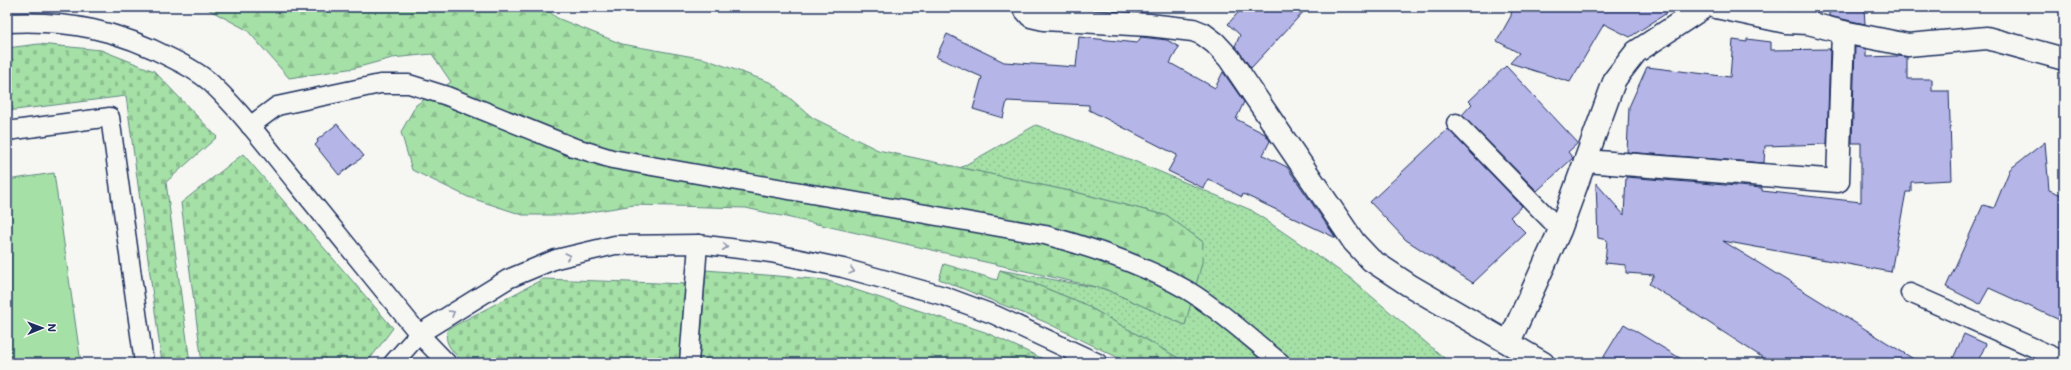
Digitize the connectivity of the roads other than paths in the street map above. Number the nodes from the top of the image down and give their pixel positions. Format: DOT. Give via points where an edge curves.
graph roads {
  1 [pos="1023,7"];
  2 [pos="1704,7"];
  3 [pos="1716,7"];
  4 [pos="1807,15"];
  5 [pos="7,23"];
  6 [pos="1843,32"];
  7 [pos="2064,59"];
  8 [pos="1456,123"];
  9 [pos="250,126"];
  10 [pos="7,131"];
  11 [pos="1586,161"];
  12 [pos="1560,230"];
  13 [pos="698,244"];
  14 [pos="1910,293"];
  15 [pos="419,334"];
  16 [pos="1509,342"];
  17 [pos="2064,361"];
  18 [pos="144,363"];
  19 [pos="393,363"];
  20 [pos="447,363"];
  21 [pos="689,363"];
  22 [pos="1098,363"];
  23 [pos="1281,363"];
  24 [pos="1543,363"];
  1 -- 16 [label="street" via="1031,16 1044,19 1149,25 1193,30 1203,34 1229,58 1354,242 1371,260 1409,285"];
  2 -- 11 [label="street" via="1636,52 1615,79"];
  3 -- 4 [label="street" via="1786,22"];
  4 -- 6 [label="street"];
  5 -- 9 [label="lane" via="48,22 86,26 123,36 189,67 215,86"];
  6 -- 7 [label="street" via="1908,45 1987,38"];
  6 -- 11 [label="street" via="1838,181"];
  8 -- 12 [label="lane"];
  9 -- 15 [label="lane"];
  9 -- 23 [label="lane" via="277,106 380,84 409,84 447,96 573,147 612,159 1044,235 1082,245 1119,258 1188,291"];
  10 -- 18 [label="lane" via="110,117"];
  11 -- 12 [label="street"];
  12 -- 16 [label="street"];
  15 -- 13 [label="lane, one-way" via="508,280 556,260 615,245"];
  13 -- 21 [label="lane"];
  13 -- 22 [label="lane, one-way" via="771,253 843,268 944,296 995,315"];
  14 -- 17 [label="lane"];
  15 -- 19 [label="lane"];
  15 -- 20 [label="lane"];
  16 -- 24 [label="street"];
}
